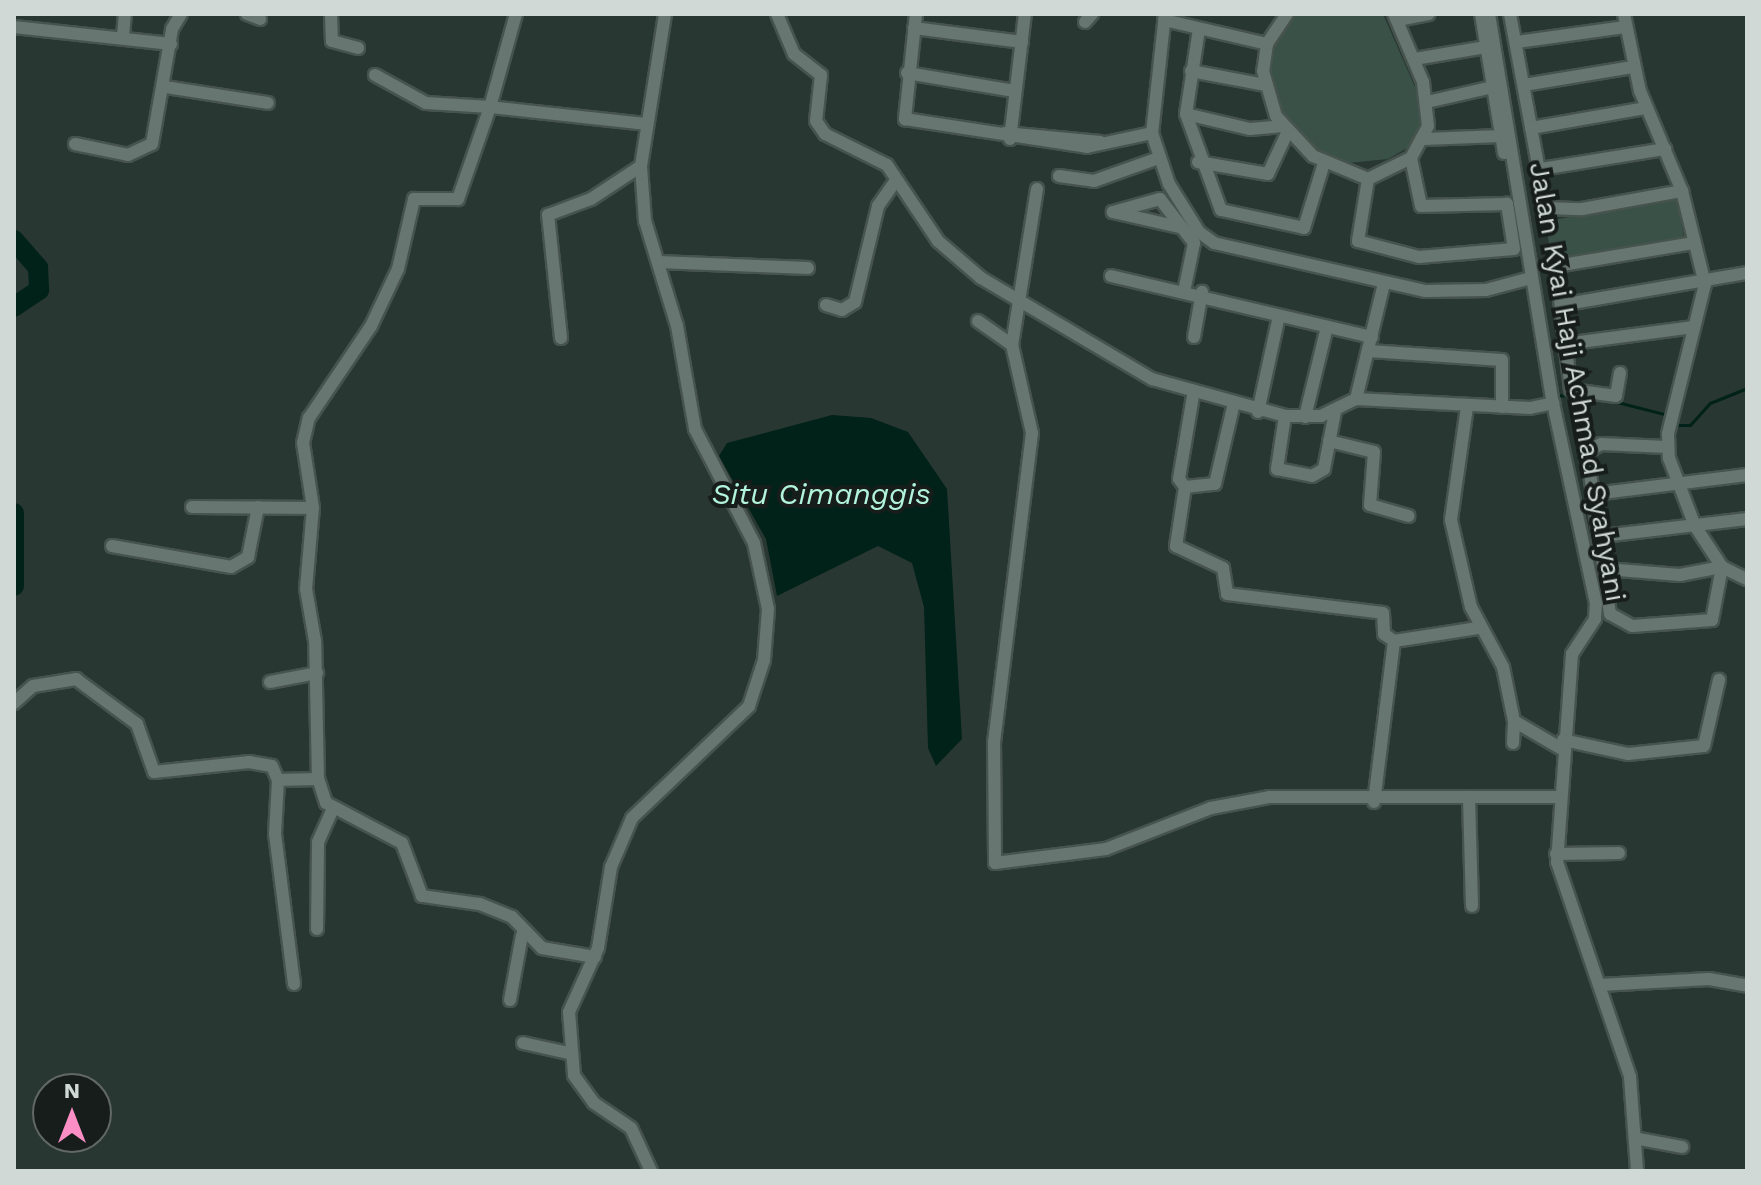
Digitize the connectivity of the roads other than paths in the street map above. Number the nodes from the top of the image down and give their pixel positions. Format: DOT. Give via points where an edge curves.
graph roads {
  1 [pos="125,14"];
  2 [pos="181,14"];
  3 [pos="247,14"];
  4 [pos="331,14"];
  5 [pos="516,14"];
  6 [pos="665,14"];
  7 [pos="777,14"];
  8 [pos="916,14"];
  9 [pos="1025,14"];
  10 [pos="1287,14"];
  11 [pos="1428,14"];
  12 [pos="1481,14"];
  13 [pos="1489,14"];
  14 [pos="1510,14"];
  15 [pos="1165,17"];
  16 [pos="1396,17"];
  17 [pos="260,19"];
  18 [pos="1625,21"];
  19 [pos="14,27"];
  20 [pos="914,28"];
  21 [pos="1199,29"];
  22 [pos="123,36"];
  23 [pos="1022,42"];
  24 [pos="1517,42"];
  25 [pos="171,44"];
  26 [pos="1267,44"];
  27 [pos="1486,47"];
  28 [pos="358,48"];
  29 [pos="1415,59"];
  30 [pos="1633,67"];
  31 [pos="1191,71"];
  32 [pos="907,73"];
  33 [pos="375,75"];
  34 [pos="1265,85"];
  35 [pos="1524,85"];
  36 [pos="166,87"];
  37 [pos="1493,87"];
  38 [pos="1015,91"];
  39 [pos="1427,102"];
  40 [pos="268,103"];
  41 [pos="490,107"];
  42 [pos="1646,108"];
  43 [pos="1186,114"];
  44 [pos="646,124"];
  45 [pos="1531,128"];
  46 [pos="1285,129"];
  47 [pos="1152,133"];
  48 [pos="1006,135"];
  49 [pos="1501,136"];
  50 [pos="1424,139"];
  51 [pos="75,144"];
  52 [pos="1665,149"];
  53 [pos="1504,153"];
  54 [pos="1159,158"];
  55 [pos="1411,158"];
  56 [pos="1198,162"];
  57 [pos="1324,163"];
  58 [pos="641,166"];
  59 [pos="1541,169"];
  60 [pos="1059,176"];
  61 [pos="1368,179"];
  62 [pos="895,182"];
  63 [pos="1037,189"];
  64 [pos="1682,191"];
  65 [pos="1177,212"];
  66 [pos="1179,227"];
  67 [pos="1694,243"];
  68 [pos="658,262"];
  69 [pos="808,268"];
  70 [pos="1747,273"];
  71 [pos="1111,276"];
  72 [pos="1531,278"];
  73 [pos="1384,283"];
  74 [pos="1705,284"];
  75 [pos="1185,287"];
  76 [pos="1202,292"];
  77 [pos="1021,299"];
  78 [pos="826,305"];
  79 [pos="1561,305"];
  80 [pos="1279,316"];
  81 [pos="978,321"];
  82 [pos="1327,327"];
  83 [pos="1694,327"];
  84 [pos="1194,337"];
  85 [pos="1372,337"];
  86 [pos="561,338"];
  87 [pos="1565,344"];
  88 [pos="1012,345"];
  89 [pos="1369,351"];
  90 [pos="1620,373"];
  91 [pos="1193,396"];
  92 [pos="1356,399"];
  93 [pos="1553,403"];
  94 [pos="1233,407"];
  95 [pos="1467,407"];
  96 [pos="1502,407"];
  97 [pos="1258,412"];
  98 [pos="1335,412"];
  99 [pos="1285,416"];
  100 [pos="1305,417"];
  101 [pos="1329,441"];
  102 [pos="1667,447"];
  103 [pos="1747,475"];
  104 [pos="1183,485"];
  105 [pos="1679,485"];
  106 [pos="1594,494"];
  107 [pos="192,507"];
  108 [pos="258,507"];
  109 [pos="313,508"];
  110 [pos="1408,516"];
  111 [pos="1747,519"];
  112 [pos="1695,526"];
  113 [pos="1603,536"];
  114 [pos="112,546"];
  115 [pos="1722,567"];
  116 [pos="1606,569"];
  117 [pos="1747,579"];
  118 [pos="1478,628"];
  119 [pos="1394,641"];
  120 [pos="317,673"];
  121 [pos="1719,680"];
  122 [pos="270,682"];
  123 [pos="14,703"];
  124 [pos="1514,721"];
  125 [pos="1513,743"];
  126 [pos="1563,744"];
  127 [pos="318,779"];
  128 [pos="278,780"];
  129 [pos="1557,797"];
  130 [pos="1469,798"];
  131 [pos="1374,802"];
  132 [pos="332,811"];
  133 [pos="1619,853"];
  134 [pos="1556,854"];
  135 [pos="1472,906"];
  136 [pos="317,929"];
  137 [pos="522,935"];
  138 [pos="595,957"];
  139 [pos="294,984"];
  140 [pos="1600,985"];
  141 [pos="1747,986"];
  142 [pos="510,1000"];
  143 [pos="523,1043"];
  144 [pos="568,1053"];
  145 [pos="1639,1139"];
  146 [pos="1682,1147"];
  147 [pos="651,1171"];
  148 [pos="1637,1171"];
  1 -- 22 [label="street"];
  2 -- 25 [label="street"];
  3 -- 17 [label="street"];
  4 -- 28 [label="street" via="332,41"];
  5 -- 41 [label="street"];
  6 -- 44 [label="street"];
  7 -- 62 [label="street" via="794,54 821,75 819,128 887,165"];
  8 -- 20 [label="street"];
  9 -- 23 [label="street"];
  10 -- 26 [label="street"];
  11 -- 16 [label="street"];
  12 -- 27 [label="street"];
  13 -- 72 [label="street, Jalan Kyai Haji Achmad Syahyani"];
  14 -- 24 [label="street"];
  15 -- 21 [label="street"];
  15 -- 47 [label="street"];
  16 -- 29 [label="street"];
  18 -- 24 [label="street"];
  18 -- 30 [label="street"];
  19 -- 22 [label="street"];
  20 -- 23 [label="street"];
  20 -- 32 [label="street"];
  21 -- 26 [label="street"];
  21 -- 31 [label="street"];
  22 -- 25 [label="street"];
  23 -- 38 [label="street"];
  24 -- 35 [label="street"];
  25 -- 36 [label="street"];
  26 -- 34 [label="street"];
  27 -- 29 [label="street"];
  27 -- 37 [label="street"];
  29 -- 39 [label="street"];
  30 -- 35 [label="street"];
  30 -- 42 [label="street"];
  31 -- 34 [label="street"];
  31 -- 43 [label="street"];
  32 -- 38 [label="street"];
  32 -- 48 [label="street" via="905,119"];
  33 -- 41 [label="street" via="426,103"];
  34 -- 46 [label="street"];
  35 -- 45 [label="street"];
  36 -- 40 [label="street"];
  36 -- 51 [label="street" via="156,135 145,150 99,154"];
  37 -- 39 [label="street"];
  37 -- 49 [label="street"];
  38 -- 48 [label="street"];
  39 -- 50 [label="street"];
  41 -- 44 [label="street"];
  41 -- 109 [label="street" via="458,199 414,199 398,269 371,326 309,418 303,443"];
  42 -- 45 [label="street"];
  42 -- 52 [label="street"];
  43 -- 46 [label="street" via="1250,129"];
  43 -- 56 [label="street"];
  44 -- 58 [label="street"];
  45 -- 59 [label="street"];
  46 -- 56 [label="street" via="1268,174"];
  46 -- 57 [label="street"];
  47 -- 48 [label="street" via="1108,143"];
  47 -- 54 [label="street"];
  49 -- 50 [label="street"];
  49 -- 53 [label="street"];
  50 -- 55 [label="street"];
  52 -- 59 [label="street"];
  52 -- 64 [label="street"];
  54 -- 60 [label="street" via="1094,181"];
  54 -- 65 [label="street"];
  55 -- 61 [label="street"];
  55 -- 61 [label="street" via="1421,206 1507,204 1514,249 1419,257 1358,241"];
  56 -- 57 [label="street" via="1221,210 1293,229 1308,222"];
  57 -- 61 [label="street"];
  58 -- 68 [label="street" via="645,221"];
  58 -- 86 [label="street" via="591,199 548,215"];
  59 -- 64 [label="street" via="1546,208 1582,209"];
  62 -- 77 [label="street" via="955,258"];
  62 -- 78 [label="street" via="878,206 855,302 842,310"];
  63 -- 77 [label="street"];
  64 -- 67 [label="street"];
  65 -- 66 [label="street"];
  65 -- 66 [label="street" via="1153,197 1113,212"];
  65 -- 73 [label="street" via="1214,243"];
  66 -- 75 [label="street" via="1194,243"];
  67 -- 74 [label="street"];
  67 -- 79 [label="street" via="1556,266"];
  68 -- 69 [label="street"];
  68 -- 138 [label="street" via="700,442 759,559 768,609 758,686 728,730 660,784 632,818 611,867"];
  70 -- 74 [label="street"];
  71 -- 75 [label="street"];
  72 -- 73 [label="street" via="1453,293"];
  72 -- 93 [label="street, Jalan Kyai Haji Achmad Syahyani"];
  73 -- 85 [label="street"];
  74 -- 79 [label="street"];
  74 -- 83 [label="street"];
  75 -- 76 [label="street"];
  76 -- 80 [label="street"];
  76 -- 84 [label="street"];
  77 -- 88 [label="street"];
  77 -- 91 [label="street"];
  79 -- 87 [label="street"];
  80 -- 82 [label="street"];
  80 -- 97 [label="street"];
  81 -- 88 [label="street"];
  82 -- 85 [label="street"];
  82 -- 100 [label="street"];
  83 -- 87 [label="street"];
  83 -- 102 [label="street"];
  85 -- 89 [label="street"];
  87 -- 90 [label="street" via="1571,390 1616,396"];
  88 -- 131 [label="street" via="1032,433 994,742 995,863 1106,849 1249,800"];
  89 -- 92 [label="street"];
  89 -- 96 [label="street" via="1502,360"];
  91 -- 94 [label="street"];
  91 -- 104 [label="street"];
  92 -- 95 [label="street"];
  92 -- 98 [label="street"];
  93 -- 96 [label="street"];
  93 -- 126 [label="street, Jalan Kyai Haji Achmad Syahyani" via="1596,603 1595,619 1572,654"];
  94 -- 97 [label="street"];
  94 -- 104 [label="street" via="1215,484 1202,491"];
  95 -- 96 [label="street"];
  95 -- 118 [label="street" via="1451,520"];
  97 -- 99 [label="street"];
  98 -- 100 [label="street"];
  98 -- 101 [label="street"];
  99 -- 100 [label="street"];
  99 -- 101 [label="street" via="1280,473 1320,474"];
  101 -- 110 [label="street" via="1374,452 1370,505"];
  102 -- 105 [label="street"];
  102 -- 106 [label="street" via="1592,447"];
  103 -- 105 [label="street"];
  104 -- 119 [label="street" via="1176,546 1223,568 1225,593 1381,613 1384,634"];
  105 -- 106 [label="street"];
  105 -- 112 [label="street"];
  106 -- 113 [label="street"];
  107 -- 108 [label="street"];
  108 -- 109 [label="street"];
  108 -- 114 [label="street" via="248,557 231,567"];
  109 -- 120 [label="street" via="306,589"];
  111 -- 112 [label="street"];
  112 -- 113 [label="street"];
  112 -- 115 [label="street"];
  113 -- 116 [label="street"];
  115 -- 116 [label="street" via="1680,575"];
  115 -- 116 [label="street" via="1712,620 1662,626 1617,622"];
  115 -- 117 [label="street"];
  118 -- 119 [label="street"];
  118 -- 124 [label="street" via="1503,667"];
  119 -- 131 [label="street"];
  120 -- 122 [label="street"];
  120 -- 127 [label="street"];
  121 -- 126 [label="street" via="1704,746 1628,754"];
  123 -- 128 [label="street" via="40,683 76,679 137,724 154,772 249,762 272,766"];
  124 -- 125 [label="street"];
  124 -- 126 [label="street"];
  126 -- 129 [label="street, Jalan Kyai Haji Achmad Syahyani"];
  127 -- 128 [label="street"];
  127 -- 132 [label="street"];
  128 -- 139 [label="street" via="274,821"];
  129 -- 130 [label="street"];
  129 -- 134 [label="street, Jalan Kyai Haji Achmad Syahyani"];
  130 -- 131 [label="street"];
  130 -- 135 [label="street"];
  132 -- 136 [label="street" via="318,842"];
  132 -- 137 [label="street" via="402,843 422,896 500,912"];
  133 -- 134 [label="street"];
  134 -- 140 [label="street, Jalan Kyai Haji Achmad Syahyani" via="1568,910"];
  137 -- 138 [label="street" via="542,948"];
  137 -- 142 [label="street"];
  138 -- 144 [label="street" via="569,1012"];
  140 -- 141 [label="street" via="1709,979"];
  140 -- 145 [label="street, Jalan Kyai Haji Achmad Syahyani" via="1630,1077"];
  143 -- 144 [label="street"];
  144 -- 147 [label="street" via="582,1090 631,1128"];
  145 -- 146 [label="street"];
  145 -- 148 [label="street, Jalan Kyai Haji Achmad Syahyani"];
}
